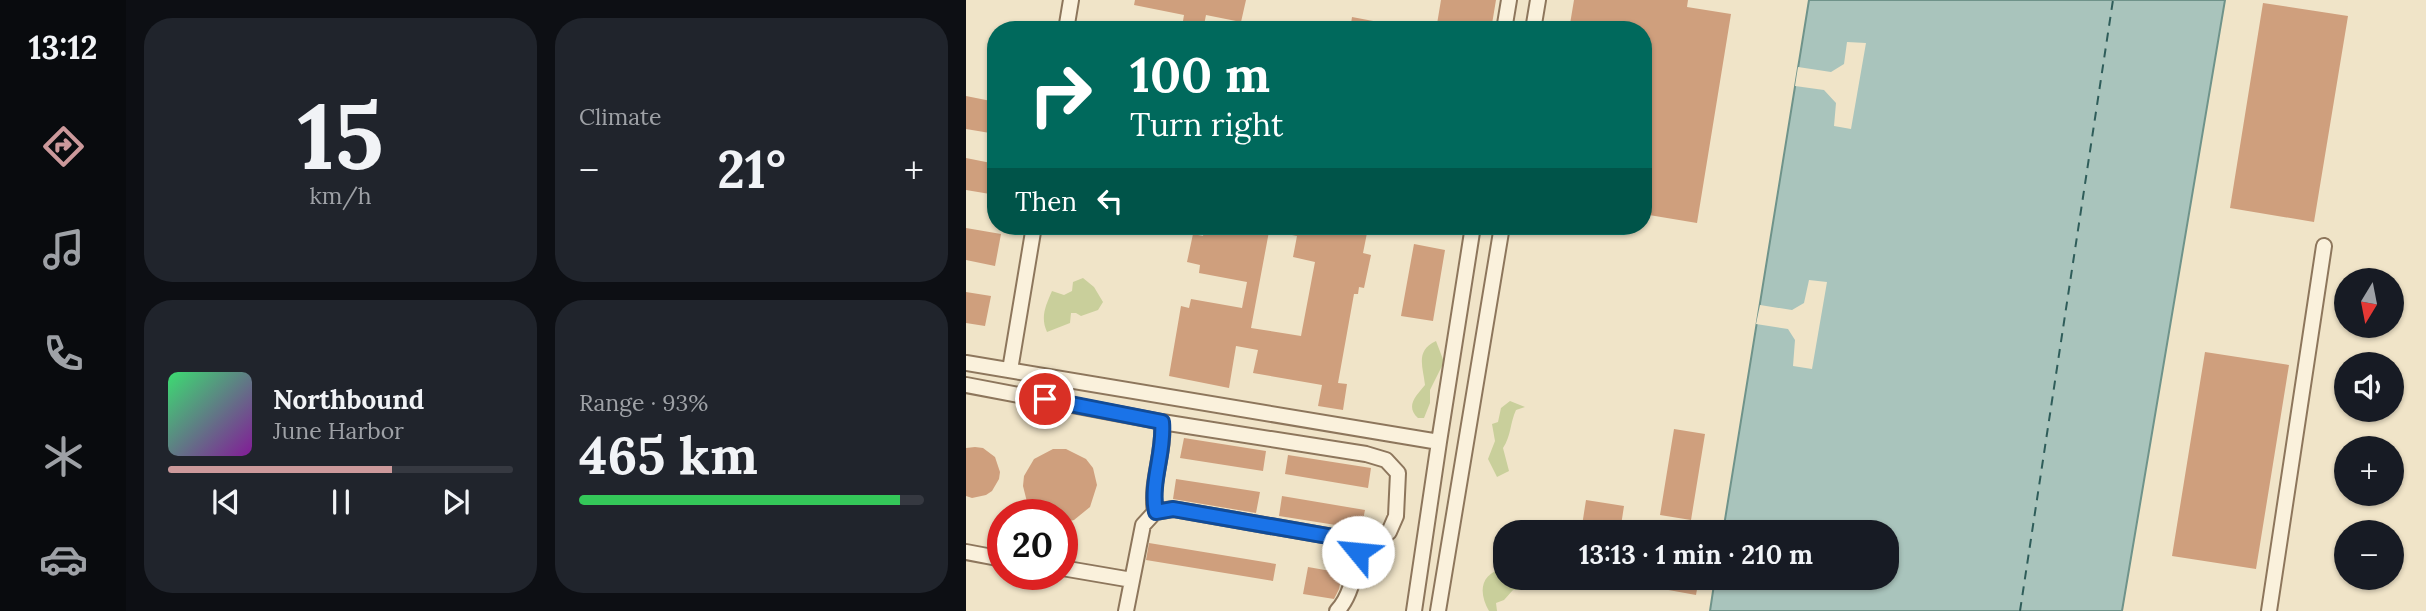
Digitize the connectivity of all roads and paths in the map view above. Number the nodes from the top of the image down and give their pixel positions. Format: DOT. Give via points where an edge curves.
graph roads {
  1 [pos="1071,0"];
  2 [pos="1509,0"];
  3 [pos="1538,0"];
  4 [pos="1068,21"];
  5 [pos="1506,21"];
  6 [pos="1534,21"];
  7 [pos="1032,235"];
  8 [pos="1472,235"];
  9 [pos="1501,235"];
  10 [pos="2324,246"];
  11 [pos="966,363"];
  12 [pos="1010,370"];
  13 [pos="966,385"];
  14 [pos="1162,422"];
  15 [pos="1439,442"];
  16 [pos="1156,512"];
  17 [pos="966,552"];
  18 [pos="1358,552"];
  19 [pos="987,556"];
  20 [pos="1078,571"];
  21 [pos="1132,580"];
  22 [pos="1344,608"];
  23 [pos="1126,611"];
  24 [pos="1413,611"];
  25 [pos="1438,611"];
  26 [pos="2269,611"];
  1 -- 4 [label="lane"];
  2 -- 5 [label="lane"];
  3 -- 6 [label="lane"];
  7 -- 12 [label="lane"];
  8 -- 15 [label="lane"];
  9 -- 25 [label="lane"];
  10 -- 26 [label="lane"];
  11 -- 12 [label="lane"];
  12 -- 15 [label="lane"];
  13 -- 14 [label="lane"];
  14 -- 16 [label="lane" via="1153,498"];
  14 -- 18 [label="lane" via="1386,460 1398,473 1396,516 1390,531"];
  15 -- 24 [label="lane"];
  16 -- 18 [label="lane" via="1173,509 1345,539"];
  16 -- 21 [label="lane" via="1143,525"];
  17 -- 19 [label="lane"];
  18 -- 22 [label="lane"];
  20 -- 21 [label="lane"];
  21 -- 23 [label="lane"];
}
